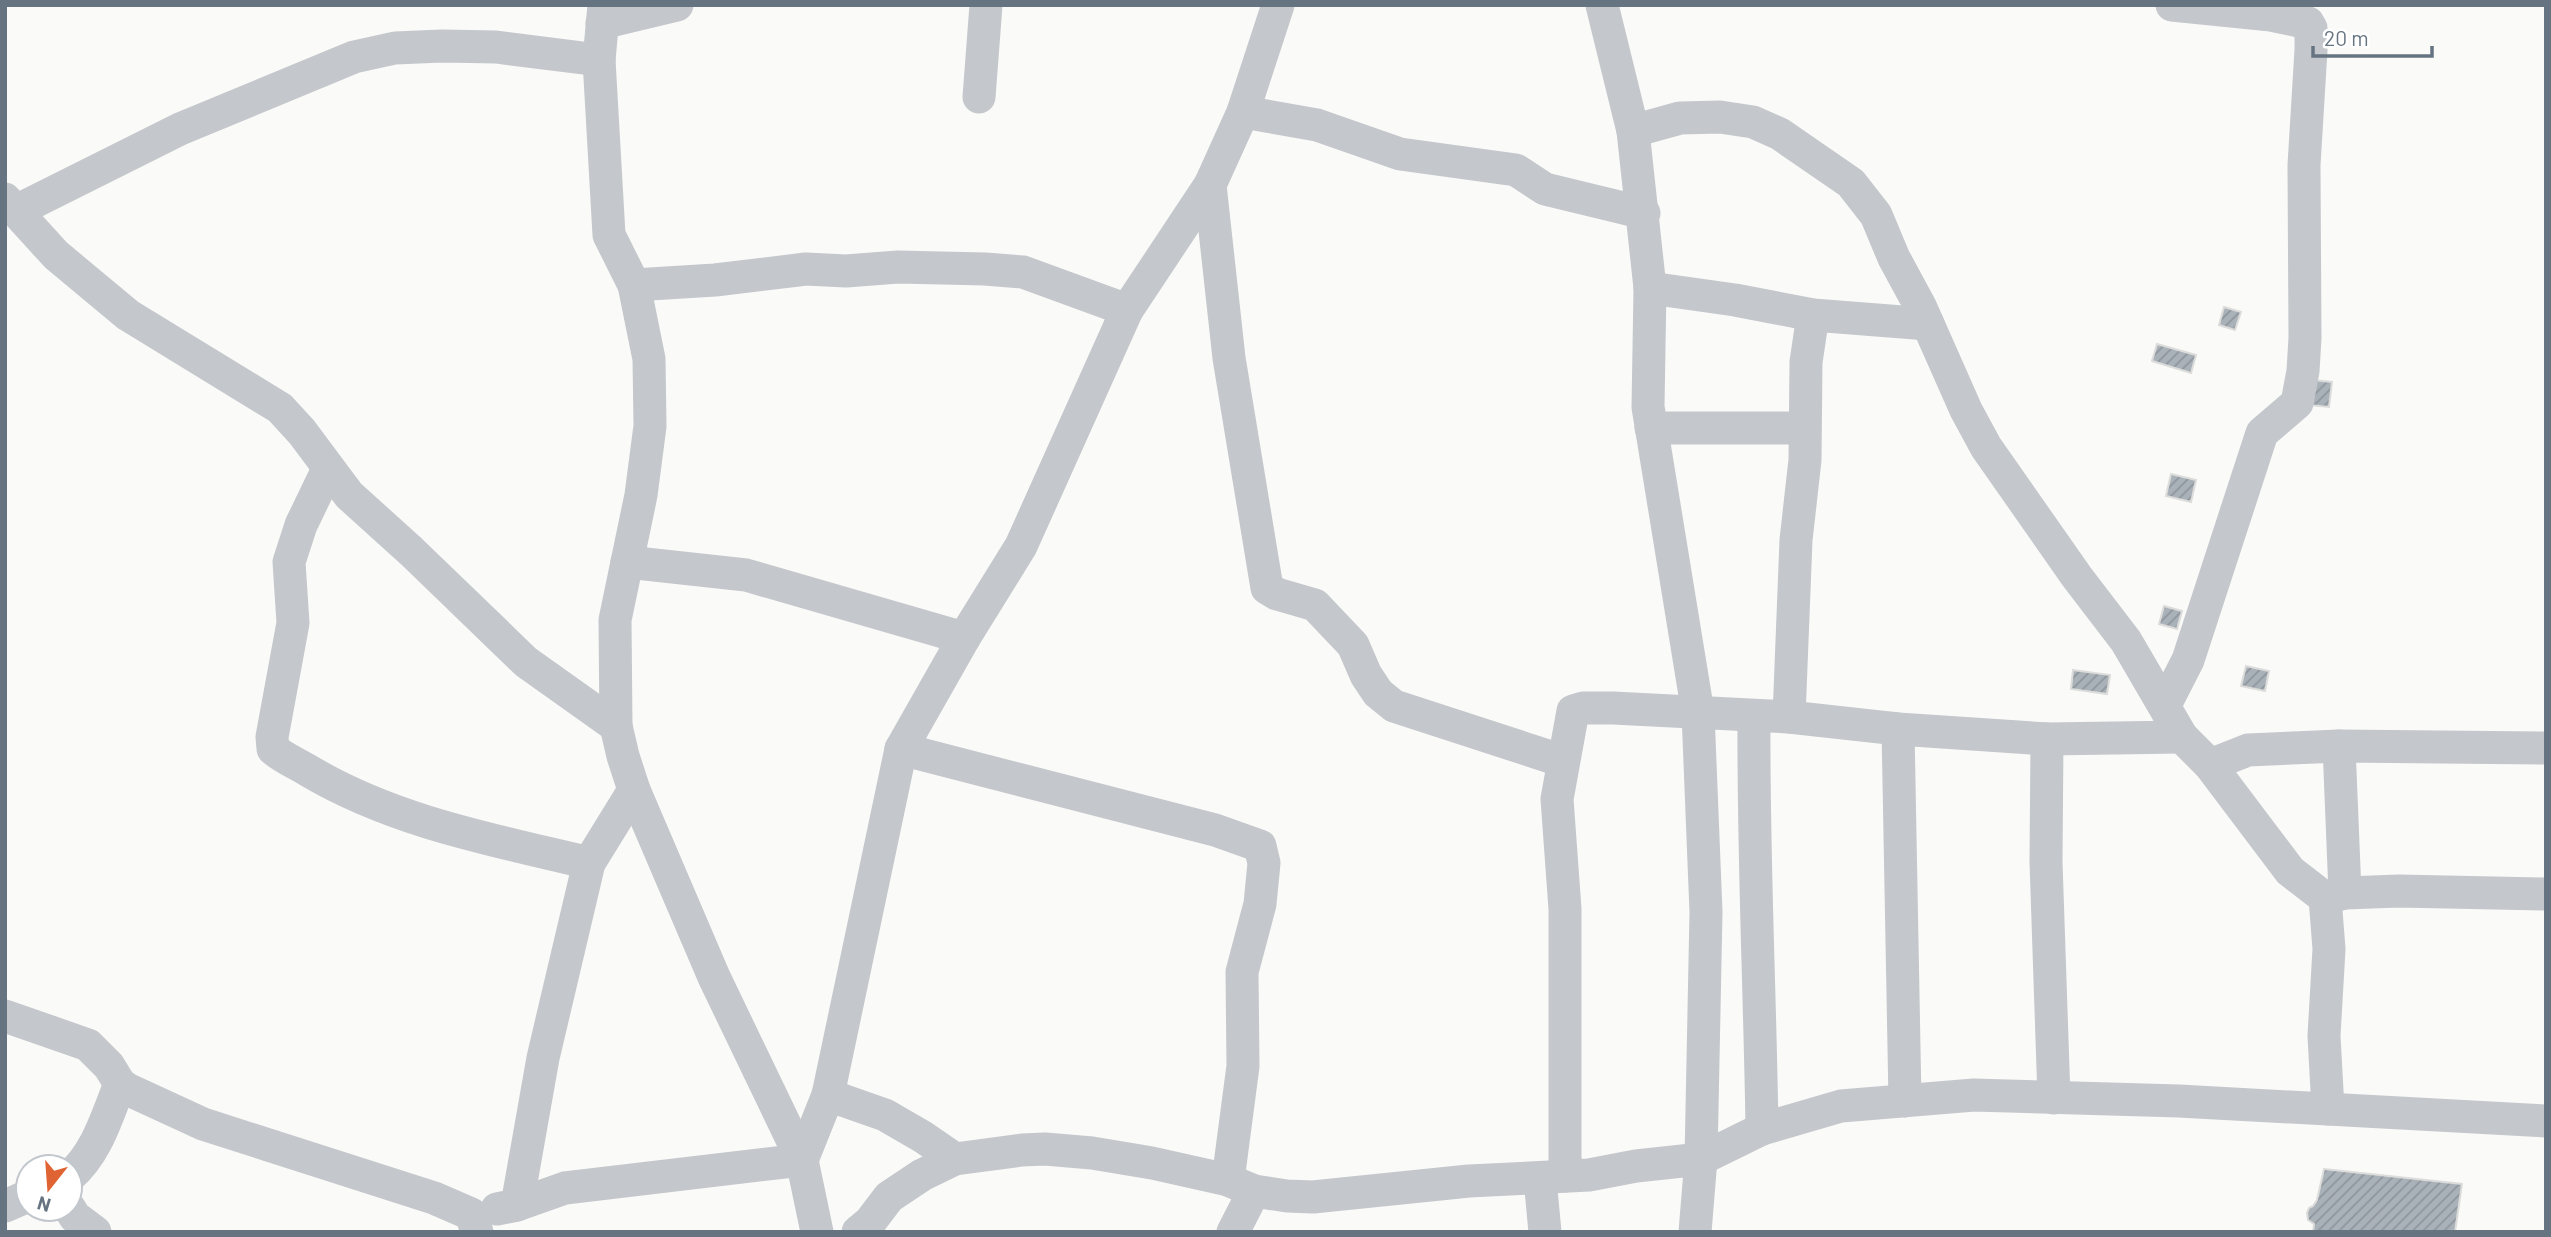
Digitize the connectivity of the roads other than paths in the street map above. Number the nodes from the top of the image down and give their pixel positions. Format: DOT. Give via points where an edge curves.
graph roads {
  1 [pos="677,5"];
  2 [pos="986,5"];
  3 [pos="1602,5"];
  4 [pos="2172,5"];
  5 [pos="1272,6"];
  6 [pos="603,14"];
  7 [pos="599,60"];
  8 [pos="979,97"];
  9 [pos="1243,112"];
  10 [pos="1633,131"];
  11 [pos="1210,185"];
  12 [pos="10,205"];
  13 [pos="1644,213"];
  14 [pos="634,285"];
  15 [pos="1650,288"];
  16 [pos="1126,310"];
  17 [pos="1813,315"];
  18 [pos="1928,324"];
  19 [pos="1651,428"];
  20 [pos="1804,428"];
  21 [pos="328,469"];
  22 [pos="627,562"];
  23 [pos="964,638"];
  24 [pos="2165,705"];
  25 [pos="1698,713"];
  26 [pos="1754,716"];
  27 [pos="1789,717"];
  28 [pos="617,726"];
  29 [pos="1898,729"];
  30 [pos="2182,737"];
  31 [pos="2047,739"];
  32 [pos="2339,746"];
  33 [pos="2546,748"];
  34 [pos="901,749"];
  35 [pos="1563,761"];
  36 [pos="2210,765"];
  37 [pos="634,790"];
  38 [pos="589,863"];
  39 [pos="2546,894"];
  40 [pos="2335,896"];
  41 [pos="5,1016"];
  42 [pos="120,1084"];
  43 [pos="828,1095"];
  44 [pos="2054,1098"];
  45 [pos="1905,1101"];
  46 [pos="2328,1109"];
  47 [pos="2546,1121"];
  48 [pos="1762,1129"];
  49 [pos="1701,1158"];
  50 [pos="802,1160"];
  51 [pos="955,1160"];
  52 [pos="84,1163"];
  53 [pos="1553,1178"];
  54 [pos="1241,1185"];
  55 [pos="517,1205"];
  56 [pos="474,1223"];
  57 [pos="817,1232"];
  58 [pos="858,1232"];
  59 [pos="1233,1232"];
  60 [pos="1545,1232"];
  61 [pos="1695,1232"];
  1 -- 6 [label="street"];
  2 -- 8 [label="street"];
  3 -- 10 [label="street"];
  4 -- 24 [label="street" via="2308,23 2311,50 2304,165 2305,338 2297,403 2262,433 2188,660"];
  5 -- 9 [label="street"];
  6 -- 7 [label="street"];
  7 -- 12 [label="street" via="496,47 442,46 395,48 354,57"];
  7 -- 14 [label="street" via="609,235"];
  9 -- 11 [label="street"];
  9 -- 13 [label="street" via="1317,125 1400,154 1516,170 1545,190"];
  10 -- 13 [label="street"];
  10 -- 18 [label="street" via="1679,118 1720,117 1754,122 1790,140 1851,183 1876,215"];
  11 -- 16 [label="street"];
  11 -- 35 [label="street" via="1229,358 1267,588 1315,605 1329,618 1353,645 1378,693 1394,706"];
  12 -- 21 [label="street" via="57,255 128,315 273,401"];
  13 -- 15 [label="street"];
  14 -- 16 [label="street" via="806,269 985,269 1023,272"];
  14 -- 22 [label="street" via="649,359 650,426"];
  15 -- 17 [label="street"];
  15 -- 19 [label="street"];
  16 -- 23 [label="street" via="1021,546"];
  17 -- 18 [label="street"];
  17 -- 20 [label="street"];
  18 -- 24 [label="street" via="1986,447 2126,641"];
  19 -- 20 [label="street"];
  19 -- 25 [label="street"];
  20 -- 27 [label="street"];
  21 -- 28 [label="street" via="349,495 526,663"];
  21 -- 38 [label="street" via="300,525 289,562 293,623 273,749 344,792 383,808"];
  22 -- 23 [label="street" via="746,575"];
  22 -- 28 [label="street" via="615,620"];
  23 -- 34 [label="street"];
  24 -- 30 [label="street"];
  25 -- 26 [label="street"];
  25 -- 35 [label="street" via="1575,710"];
  25 -- 49 [label="street" via="1706,912"];
  26 -- 27 [label="street"];
  26 -- 48 [label="street" via="1753,846"];
  27 -- 29 [label="street"];
  28 -- 37 [label="street"];
  29 -- 31 [label="street"];
  29 -- 45 [label="street"];
  30 -- 31 [label="street"];
  30 -- 36 [label="street"];
  31 -- 44 [label="street"];
  32 -- 33 [label="street"];
  32 -- 36 [label="street" via="2248,750"];
  32 -- 40 [label="street"];
  34 -- 43 [label="street"];
  34 -- 54 [label="street" via="1215,830 1260,846 1264,863 1260,904 1242,972"];
  35 -- 53 [label="street" via="1557,799 1565,909"];
  36 -- 40 [label="street" via="2290,870"];
  37 -- 38 [label="street"];
  37 -- 50 [label="street" via="714,977"];
  38 -- 55 [label="street" via="542,1058"];
  39 -- 40 [label="street" via="2399,891"];
  40 -- 46 [label="street" via="2324,1036"];
  41 -- 42 [label="street" via="88,1045"];
  42 -- 52 [label="street"];
  42 -- 56 [label="street" via="203,1124 434,1198"];
  43 -- 50 [label="street"];
  43 -- 51 [label="street" via="885,1115"];
  44 -- 45 [label="street" via="1975,1095"];
  44 -- 46 [label="street"];
  45 -- 48 [label="street" via="1841,1106"];
  46 -- 47 [label="street"];
  48 -- 49 [label="street"];
  49 -- 53 [label="street"];
  49 -- 61 [label="street"];
  50 -- 55 [label="street" via="565,1188"];
  50 -- 57 [label="street"];
  51 -- 54 [label="street" via="1022,1150 1070,1150 1152,1163"];
  51 -- 58 [label="street" via="897,1191"];
  53 -- 54 [label="street" via="1314,1196 1287,1196"];
  53 -- 60 [label="street"];
  54 -- 59 [label="street"];
  55 -- 56 [label="street"];
}
